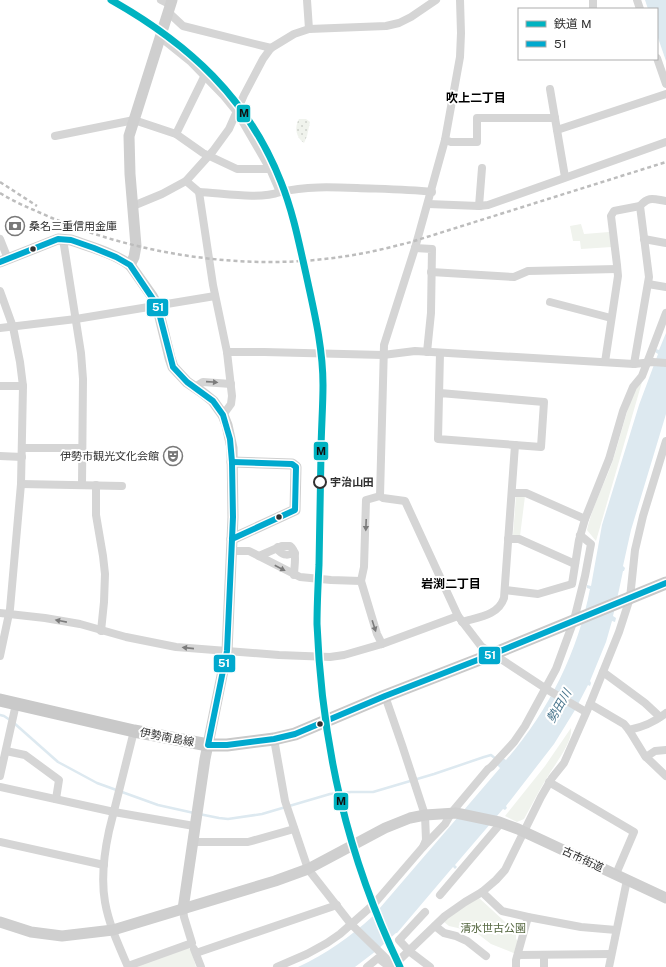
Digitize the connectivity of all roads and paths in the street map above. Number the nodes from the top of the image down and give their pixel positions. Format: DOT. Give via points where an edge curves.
graph roads {
  1 [pos="307,0"];
  2 [pos="436,0"];
  3 [pos="460,0"];
  4 [pos="168,4"];
  5 [pos="309,29"];
  6 [pos="160,38"];
  7 [pos="272,48"];
  8 [pos="658,60"];
  9 [pos="205,75"];
  10 [pos="666,84"];
  11 [pos="550,89"];
  12 [pos="666,94"];
  13 [pos="237,112"];
  14 [pos="555,118"];
  15 [pos="134,120"];
  16 [pos="557,130"];
  17 [pos="176,134"];
  18 [pos="55,136"];
  19 [pos="445,140"];
  20 [pos="666,142"];
  21 [pos="209,156"];
  22 [pos="482,168"];
  23 [pos="270,169"];
  24 [pos="565,177"];
  25 [pos="186,181"];
  26 [pos="199,192"];
  27 [pos="280,192"];
  28 [pos="432,192"];
  29 [pos="666,201"];
  30 [pos="428,204"];
  31 [pos="133,206"];
  32 [pos="479,206"];
  33 [pos="640,206"];
  34 [pos="64,238"];
  35 [pos="0,239"];
  36 [pos="644,239"];
  37 [pos="666,243"];
  38 [pos="415,248"];
  39 [pos="4,260"];
  40 [pos="130,265"];
  41 [pos="617,269"];
  42 [pos="431,272"];
  43 [pos="648,284"];
  44 [pos="666,287"];
  45 [pos="0,291"];
  46 [pos="215,296"];
  47 [pos="550,302"];
  48 [pos="157,306"];
  49 [pos="666,313"];
  50 [pos="612,318"];
  51 [pos="76,319"];
  52 [pos="13,326"];
  53 [pos="0,328"];
  54 [pos="227,352"];
  55 [pos="427,352"];
  56 [pos="440,353"];
  57 [pos="383,355"];
  58 [pos="605,362"];
  59 [pos="650,362"];
  60 [pos="666,362"];
  61 [pos="634,364"];
  62 [pos="231,384"];
  63 [pos="0,386"];
  64 [pos="23,386"];
  65 [pos="194,387"];
  66 [pos="440,393"];
  67 [pos="223,415"];
  68 [pos="666,441"];
  69 [pos="515,445"];
  70 [pos="22,448"];
  71 [pos="82,448"];
  72 [pos="0,456"];
  73 [pos="22,457"];
  74 [pos="232,462"];
  75 [pos="21,484"];
  76 [pos="82,484"];
  77 [pos="96,485"];
  78 [pos="122,486"];
  79 [pos="512,493"];
  80 [pos="380,496"];
  81 [pos="584,519"];
  82 [pos="580,535"];
  83 [pos="508,538"];
  84 [pos="232,539"];
  85 [pos="231,551"];
  86 [pos="259,556"];
  87 [pos="575,564"];
  88 [pos="294,575"];
  89 [pos="361,581"];
  90 [pos="666,583"];
  91 [pos="505,590"];
  92 [pos="626,599"];
  93 [pos="0,613"];
  94 [pos="9,614"];
  95 [pos="460,619"];
  96 [pos="576,619"];
  97 [pos="101,631"];
  98 [pos="382,644"];
  99 [pos="227,651"];
  100 [pos="493,654"];
  101 [pos="0,656"];
  102 [pos="602,672"];
  103 [pos="547,688"];
  104 [pos="385,696"];
  105 [pos="0,700"];
  106 [pos="590,704"];
  107 [pos="15,710"];
  108 [pos="584,711"];
  109 [pos="663,715"];
  110 [pos="629,730"];
  111 [pos="134,731"];
  112 [pos="274,739"];
  113 [pos="208,745"];
  114 [pos="666,750"];
  115 [pos="6,751"];
  116 [pos="646,757"];
  117 [pos="0,776"];
  118 [pos="666,776"];
  119 [pos="550,782"];
  120 [pos="0,787"];
  121 [pos="56,799"];
  122 [pos="114,812"];
  123 [pos="454,813"];
  124 [pos="424,815"];
  125 [pos="500,822"];
  126 [pos="194,823"];
  127 [pos="294,829"];
  128 [pos="524,831"];
  129 [pos="0,842"];
  130 [pos="192,842"];
  131 [pos="423,847"];
  132 [pos="104,865"];
  133 [pos="308,869"];
  134 [pos="616,874"];
  135 [pos="627,880"];
  136 [pos="482,892"];
  137 [pos="440,895"];
  138 [pos="666,898"];
  139 [pos="337,905"];
  140 [pos="183,908"];
  141 [pos="424,912"];
  142 [pos="528,917"];
  143 [pos="0,922"];
  144 [pos="352,925"];
  145 [pos="435,926"];
  146 [pos="113,930"];
  147 [pos="616,930"];
  148 [pos="192,943"];
  149 [pos="409,951"];
  150 [pos="196,953"];
  151 [pos="611,954"];
  152 [pos="518,955"];
  153 [pos="544,955"];
  154 [pos="486,956"];
  155 [pos="391,966"];
  156 [pos="128,967"];
  157 [pos="201,967"];
  158 [pos="277,967"];
  159 [pos="367,967"];
  160 [pos="430,967"];
  161 [pos="516,967"];
  162 [pos="544,967"];
  163 [pos="609,967"];
  1 -- 5 [label="street"];
  2 -- 5 [label="street" via="411,17 386,26"];
  3 -- 19 [label="street" via="460,56"];
  4 -- 6 [label="street"];
  4 -- 7 [label="street" via="183,26"];
  5 -- 7 [label="street" via="294,34"];
  6 -- 9 [label="street"];
  6 -- 15 [label="street"];
  7 -- 13 [label="street" via="263,59"];
  8 -- 10 [label="street"];
  9 -- 13 [label="street"];
  9 -- 17 [label="street"];
  11 -- 14 [label="street"];
  12 -- 16 [label="street"];
  13 -- 21 [label="street" via="229,129"];
  13 -- 23 [label="street"];
  14 -- 16 [label="street"];
  14 -- 19 [label="street" via="477,118 477,142"];
  15 -- 17 [label="street"];
  15 -- 18 [label="street"];
  15 -- 31 [label="street" via="129,136"];
  16 -- 24 [label="street"];
  17 -- 21 [label="street"];
  19 -- 28 [label="street"];
  20 -- 24 [label="street"];
  21 -- 23 [label="street" via="237,169"];
  21 -- 25 [label="street"];
  22 -- 32 [label="street"];
  23 -- 27 [label="street"];
  24 -- 32 [label="street"];
  25 -- 26 [label="street"];
  25 -- 31 [label="street"];
  26 -- 27 [label="street" via="258,195"];
  26 -- 46 [label="street"];
  27 -- 28 [label="street" via="324,187"];
  28 -- 30 [label="street"];
  29 -- 33 [label="street" via="649,198"];
  30 -- 32 [label="street"];
  30 -- 38 [label="street"];
  31 -- 40 [label="street" via="136,246"];
  33 -- 36 [label="street"];
  33 -- 41 [label="street" via="614,211 611,216"];
  34 -- 39 [label="street" via="49,241"];
  34 -- 40 [label="street" via="117,257"];
  34 -- 51 [label="street"];
  35 -- 39 [label="street"];
  36 -- 37 [label="street"];
  36 -- 43 [label="street"];
  38 -- 42 [label="street" via="432,249"];
  38 -- 57 [label="street"];
  40 -- 48 [label="street" via="148,288"];
  41 -- 42 [label="street" via="528,271 514,276"];
  41 -- 50 [label="street"];
  42 -- 55 [label="street" via="431,313"];
  43 -- 44 [label="street"];
  43 -- 61 [label="street"];
  45 -- 52 [label="street"];
  46 -- 48 [label="street"];
  46 -- 54 [label="street"];
  47 -- 50 [label="street"];
  48 -- 51 [label="street"];
  48 -- 65 [label="street" via="174,367 180,376"];
  49 -- 59 [label="street"];
  50 -- 58 [label="street"];
  51 -- 52 [label="street"];
  51 -- 71 [label="street" via="83,379"];
  52 -- 53 [label="street"];
  52 -- 64 [label="street"];
  54 -- 57 [label="street"];
  54 -- 62 [label="street"];
  55 -- 56 [label="street"];
  55 -- 57 [label="street"];
  56 -- 58 [label="street"];
  56 -- 66 [label="street"];
  57 -- 80 [label="street"];
  58 -- 61 [label="street"];
  59 -- 60 [label="street"];
  59 -- 61 [label="street"];
  59 -- 81 [label="street" via="633,387 607,465"];
  65 -- 62 [label="street, one-way" via="204,382"];
  62 -- 67 [label="street" via="231,404"];
  63 -- 64 [label="street"];
  64 -- 70 [label="street"];
  65 -- 67 [label="street" via="213,401"];
  66 -- 69 [label="street" via="438,439"];
  66 -- 69 [label="street" via="544,402 541,447"];
  67 -- 74 [label="street" via="230,439"];
  68 -- 92 [label="street" via="643,516"];
  69 -- 79 [label="street"];
  70 -- 71 [label="street"];
  70 -- 73 [label="street"];
  71 -- 76 [label="street"];
  72 -- 73 [label="street"];
  73 -- 75 [label="street"];
  74 -- 84 [label="street"];
  74 -- 84 [label="street" via="292,464 296,467 295,510"];
  75 -- 76 [label="street"];
  75 -- 94 [label="street"];
  76 -- 77 [label="street"];
  77 -- 78 [label="street"];
  77 -- 97 [label="street" via="96,515 105,574"];
  79 -- 81 [label="street" via="526,493"];
  79 -- 83 [label="street"];
  80 -- 89 [label="street, one-way" via="366,500 364,567"];
  80 -- 95 [label="street" via="405,501"];
  81 -- 82 [label="street"];
  82 -- 87 [label="street"];
  82 -- 96 [label="street" via="591,544"];
  83 -- 87 [label="street" via="519,539"];
  83 -- 91 [label="street"];
  84 -- 85 [label="street"];
  85 -- 86 [label="street" via="250,551"];
  85 -- 99 [label="street"];
  86 -- 88 [label="street, one-way"];
  86 -- 88 [label="street" via="278,547 290,546 295,553"];
  87 -- 91 [label="street" via="572,584 538,594"];
  88 -- 89 [label="street" via="323,580"];
  89 -- 98 [label="street, one-way"];
  90 -- 92 [label="main road, 伊勢南島線"];
  91 -- 95 [label="street" via="502,603 492,614"];
  92 -- 96 [label="main road, 伊勢南島線"];
  92 -- 102 [label="street" via="619,632"];
  93 -- 94 [label="street"];
  97 -- 94 [label="street, one-way" via="74,623"];
  94 -- 101 [label="street"];
  95 -- 98 [label="street"];
  95 -- 100 [label="street" via="481,646"];
  96 -- 100 [label="main road, 伊勢南島線"];
  96 -- 103 [label="street"];
  99 -- 97 [label="street, one-way" via="176,647"];
  98 -- 99 [label="street" via="330,657"];
  99 -- 113 [label="street"];
  100 -- 103 [label="street"];
  100 -- 104 [label="main road, 伊勢南島線"];
  102 -- 106 [label="street"];
  102 -- 109 [label="street"];
  103 -- 108 [label="street"];
  103 -- 123 [label="street" via="525,726"];
  104 -- 112 [label="main road, 伊勢南島線" via="295,734"];
  104 -- 124 [label="street"];
  105 -- 107 [label="main road, 伊勢南島線"];
  106 -- 108 [label="street"];
  106 -- 110 [label="street"];
  107 -- 111 [label="main road, 伊勢南島線"];
  107 -- 115 [label="street"];
  108 -- 119 [label="street" via="564,763"];
  109 -- 110 [label="street" via="640,728"];
  110 -- 116 [label="street"];
  111 -- 113 [label="main road, 伊勢南島線"];
  111 -- 122 [label="street"];
  112 -- 113 [label="main road, 伊勢南島線"];
  112 -- 127 [label="street" via="285,801"];
  113 -- 126 [label="street"];
  114 -- 116 [label="street" via="655,751"];
  115 -- 117 [label="street"];
  115 -- 121 [label="street" via="25,756 59,780"];
  116 -- 118 [label="street"];
  119 -- 128 [label="street"];
  119 -- 134 [label="street" via="634,832"];
  120 -- 121 [label="street"];
  121 -- 122 [label="street"];
  122 -- 126 [label="street"];
  122 -- 132 [label="street"];
  123 -- 124 [label="street, 古市街道"];
  123 -- 125 [label="street, 古市街道"];
  123 -- 131 [label="street"];
  124 -- 131 [label="street" via="426,840"];
  124 -- 133 [label="street, 古市街道" via="385,828"];
  125 -- 128 [label="street, 古市街道"];
  125 -- 137 [label="street"];
  126 -- 130 [label="street"];
  127 -- 130 [label="street" via="248,842"];
  127 -- 133 [label="street"];
  128 -- 134 [label="street, 古市街道"];
  128 -- 136 [label="street" via="505,870"];
  129 -- 132 [label="street"];
  130 -- 140 [label="street"];
  131 -- 144 [label="street" via="374,904"];
  132 -- 146 [label="street" via="105,902"];
  133 -- 139 [label="street"];
  133 -- 140 [label="street, 古市街道"];
  134 -- 135 [label="street, 古市街道"];
  135 -- 138 [label="street, 古市街道"];
  135 -- 147 [label="street"];
  136 -- 142 [label="street" via="502,911"];
  136 -- 145 [label="street" via="464,902"];
  139 -- 144 [label="street"];
  139 -- 150 [label="street"];
  140 -- 146 [label="street, 古市街道"];
  140 -- 148 [label="street"];
  141 -- 149 [label="street" via="398,940"];
  142 -- 147 [label="street" via="581,927"];
  142 -- 152 [label="street"];
  143 -- 146 [label="street, 古市街道" via="31,932 62,936"];
  144 -- 155 [label="street"];
  144 -- 158 [label="street" via="322,946"];
  145 -- 149 [label="street"];
  145 -- 154 [label="street" via="444,933 466,941"];
  146 -- 156 [label="street"];
  147 -- 151 [label="street"];
  148 -- 150 [label="street"];
  148 -- 156 [label="street"];
  149 -- 155 [label="street"];
  149 -- 160 [label="street"];
  150 -- 157 [label="street"];
  151 -- 153 [label="street"];
  151 -- 163 [label="street"];
  152 -- 153 [label="street"];
  152 -- 161 [label="street"];
  153 -- 162 [label="street"];
  155 -- 159 [label="street" via="378,958"];
}
